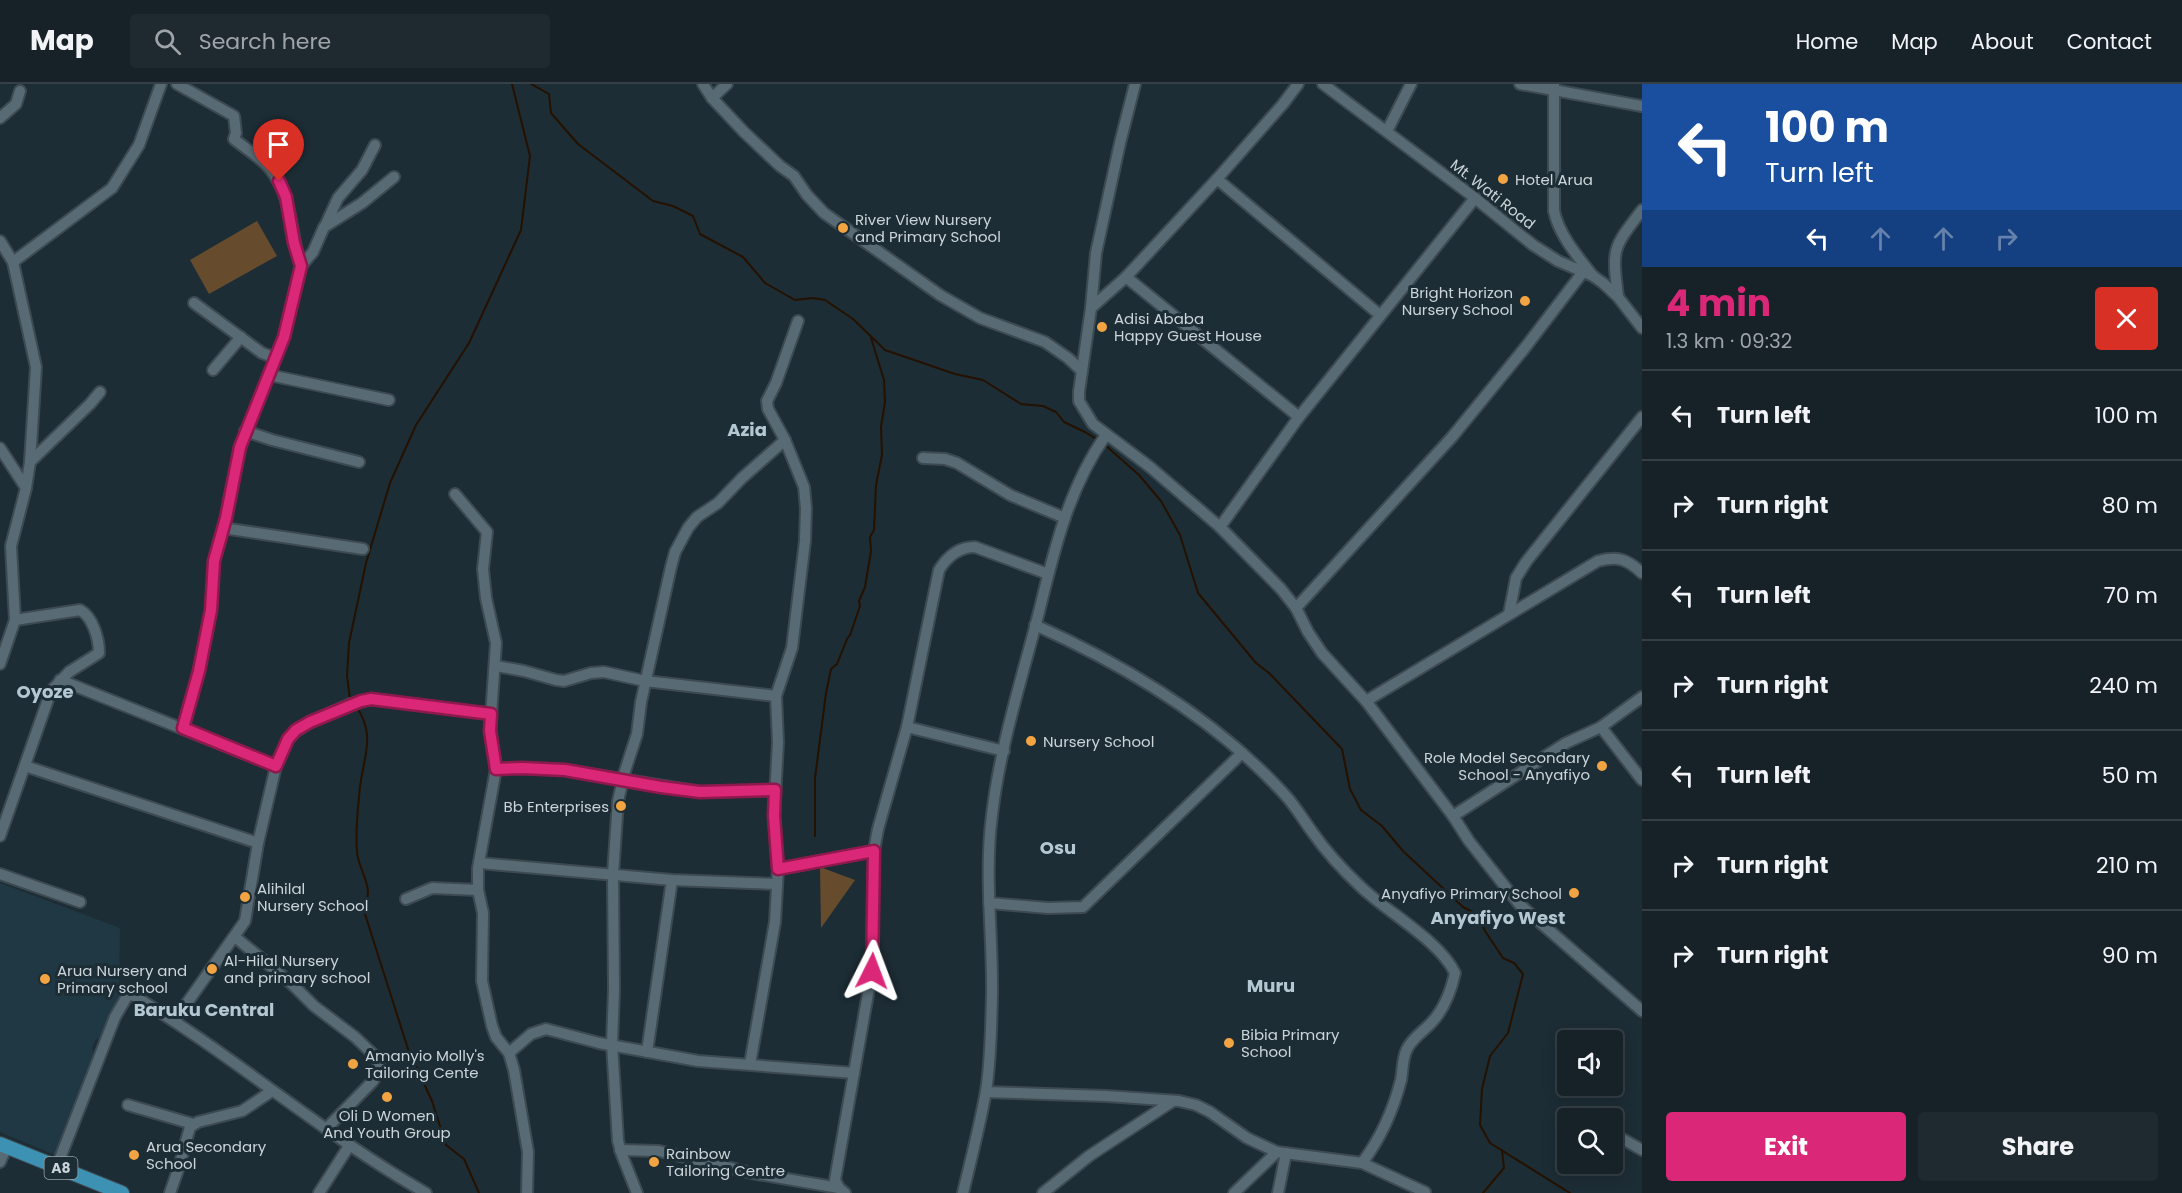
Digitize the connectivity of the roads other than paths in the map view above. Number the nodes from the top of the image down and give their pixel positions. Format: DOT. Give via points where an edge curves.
graph roads {
  1 [pos="161,84"];
  2 [pos="177,84"];
  3 [pos="703,84"];
  4 [pos="727,84"];
  5 [pos="1135,84"];
  6 [pos="1298,84"];
  7 [pos="1323,84"];
  8 [pos="1411,84"];
  9 [pos="1521,84"];
  10 [pos="1554,86"];
  11 [pos="20,91"];
  12 [pos="712,98"];
  13 [pos="1642,106"];
  14 [pos="0,118"];
  15 [pos="1387,131"];
  16 [pos="375,145"];
  17 [pos="394,177"];
  18 [pos="1217,179"];
  19 [pos="1475,198"];
  20 [pos="1642,210"];
  21 [pos="324,227"];
  22 [pos="0,241"];
  23 [pos="13,262"];
  24 [pos="301,266"];
  25 [pos="1588,274"];
  26 [pos="1126,277"];
  27 [pos="1618,297"];
  28 [pos="194,303"];
  29 [pos="1091,308"];
  30 [pos="1380,315"];
  31 [pos="798,321"];
  32 [pos="1642,328"];
  33 [pos="241,337"];
  34 [pos="276,358"];
  35 [pos="213,370"];
  36 [pos="1082,371"];
  37 [pos="269,375"];
  38 [pos="100,392"];
  39 [pos="389,400"];
  40 [pos="1299,417"];
  41 [pos="1642,417"];
  42 [pos="245,431"];
  43 [pos="1106,435"];
  44 [pos="785,440"];
  45 [pos="0,448"];
  46 [pos="923,458"];
  47 [pos="30,462"];
  48 [pos="359,462"];
  49 [pos="26,488"];
  50 [pos="455,494"];
  51 [pos="1065,518"];
  52 [pos="1220,527"];
  53 [pos="223,528"];
  54 [pos="363,549"];
  55 [pos="1642,573"];
  56 [pos="1048,574"];
  57 [pos="1296,608"];
  58 [pos="1509,614"];
  59 [pos="15,620"];
  60 [pos="1035,625"];
  61 [pos="0,664"];
  62 [pos="496,666"];
  63 [pos="60,680"];
  64 [pos="645,681"];
  65 [pos="776,696"];
  66 [pos="1642,697"];
  67 [pos="1366,701"];
  68 [pos="491,714"];
  69 [pos="907,727"];
  70 [pos="1601,727"];
  71 [pos="183,728"];
  72 [pos="1004,751"];
  73 [pos="1242,753"];
  74 [pos="25,766"];
  75 [pos="276,766"];
  76 [pos="496,769"];
  77 [pos="622,779"];
  78 [pos="1642,780"];
  79 [pos="775,790"];
  80 [pos="1453,816"];
  81 [pos="0,836"];
  82 [pos="258,843"];
  83 [pos="874,851"];
  84 [pos="479,863"];
  85 [pos="778,869"];
  86 [pos="0,874"];
  87 [pos="613,874"];
  88 [pos="672,880"];
  89 [pos="776,884"];
  90 [pos="478,890"];
  91 [pos="406,899"];
  92 [pos="80,902"];
  93 [pos="989,903"];
  94 [pos="235,937"];
  95 [pos="1642,1011"];
  96 [pos="175,1020"];
  97 [pos="612,1044"];
  98 [pos="647,1052"];
  99 [pos="509,1053"];
  100 [pos="750,1064"];
  101 [pos="854,1073"];
  102 [pos="272,1091"];
  103 [pos="986,1092"];
  104 [pos="1173,1101"];
  105 [pos="128,1105"];
  106 [pos="194,1124"];
  107 [pos="326,1129"];
  108 [pos="1623,1139"];
  109 [pos="3,1145"];
  110 [pos="349,1146"];
  111 [pos="621,1150"];
  112 [pos="1642,1150"];
  113 [pos="1281,1152"];
  114 [pos="0,1162"];
  115 [pos="1362,1163"];
  116 [pos="57,1166"];
  117 [pos="842,1191"];
  118 [pos="1425,1192"];
  119 [pos="122,1193"];
  120 [pos="170,1193"];
  121 [pos="319,1193"];
  122 [pos="426,1193"];
  123 [pos="527,1193"];
  124 [pos="637,1193"];
  125 [pos="963,1193"];
  126 [pos="1043,1193"];
  127 [pos="1233,1193"];
  128 [pos="1278,1193"];
  1 -- 23 [label="street" via="139,145 112,188"];
  2 -- 24 [label="street" via="234,116 234,139 262,161 279,181"];
  3 -- 12 [label="street"];
  4 -- 12 [label="street"];
  5 -- 29 [label="street" via="1100,231"];
  6 -- 18 [label="street"];
  7 -- 15 [label="street, Mt. Wati Road"];
  8 -- 15 [label="street"];
  9 -- 10 [label="street"];
  10 -- 13 [label="street"];
  10 -- 25 [label="street" via="1554,211"];
  11 -- 14 [label="street" via="16,104"];
  12 -- 36 [label="street" via="794,176 824,213 940,296 980,318 1038,338"];
  15 -- 19 [label="street, Mt. Wati Road"];
  16 -- 21 [label="street" via="362,170 338,198"];
  17 -- 21 [label="street"];
  18 -- 26 [label="street"];
  18 -- 30 [label="street"];
  19 -- 25 [label="street, Mt. Wati Road" via="1533,245"];
  19 -- 30 [label="street"];
  20 -- 27 [label="street" via="1618,242 1614,255"];
  21 -- 24 [label="street" via="313,252"];
  22 -- 23 [label="street"];
  23 -- 47 [label="street" via="35,357"];
  24 -- 34 [label="street" via="291,315"];
  25 -- 27 [label="street, Mt. Wati Road"];
  25 -- 57 [label="street" via="1452,437"];
  26 -- 29 [label="street"];
  26 -- 40 [label="street"];
  27 -- 32 [label="street, Mt. Wati Road"];
  28 -- 33 [label="street"];
  29 -- 36 [label="street"];
  30 -- 40 [label="street"];
  31 -- 44 [label="street" via="767,401"];
  33 -- 34 [label="street"];
  33 -- 35 [label="street"];
  34 -- 37 [label="street"];
  36 -- 43 [label="street" via="1079,401 1093,424"];
  37 -- 39 [label="street"];
  37 -- 42 [label="street"];
  38 -- 47 [label="street"];
  40 -- 52 [label="street"];
  41 -- 58 [label="street" via="1526,561 1516,578"];
  42 -- 48 [label="street"];
  42 -- 53 [label="street"];
  43 -- 51 [label="street" via="1078,481"];
  43 -- 52 [label="street"];
  44 -- 64 [label="street" via="688,528 673,559"];
  44 -- 65 [label="street" via="804,487 805,541 792,648"];
  45 -- 49 [label="street"];
  46 -- 51 [label="street" via="957,463 1010,495"];
  47 -- 49 [label="street"];
  49 -- 59 [label="street" via="11,546"];
  50 -- 62 [label="street" via="487,532 483,569"];
  51 -- 56 [label="street"];
  52 -- 57 [label="street"];
  53 -- 54 [label="street"];
  53 -- 71 [label="street" via="214,561 211,610 199,671"];
  55 -- 58 [label="street" via="1613,557 1599,561"];
  56 -- 60 [label="street"];
  56 -- 69 [label="street" via="975,547 960,550 945,561 936,580"];
  57 -- 67 [label="street" via="1322,653"];
  58 -- 67 [label="street"];
  59 -- 61 [label="street"];
  59 -- 63 [label="street" via="75,610 84,612 93,625 99,653"];
  60 -- 72 [label="street"];
  60 -- 73 [label="street" via="1099,655 1195,716"];
  62 -- 64 [label="street" via="564,681 604,672"];
  62 -- 68 [label="street"];
  63 -- 71 [label="street"];
  63 -- 74 [label="street" via="46,702"];
  64 -- 65 [label="street"];
  64 -- 77 [label="street" via="637,734"];
  65 -- 79 [label="street"];
  66 -- 70 [label="street"];
  67 -- 80 [label="street"];
  68 -- 75 [label="street" via="361,701 296,730"];
  68 -- 76 [label="street"];
  69 -- 72 [label="street"];
  69 -- 83 [label="street"];
  70 -- 78 [label="street"];
  70 -- 80 [label="street" via="1566,743"];
  71 -- 75 [label="street"];
  72 -- 93 [label="street" via="991,816"];
  73 -- 93 [label="street" via="1083,907"];
  73 -- 115 [label="street" via="1286,796 1352,878 1425,939 1455,973 1439,1013 1406,1052 1388,1123"];
  74 -- 81 [label="street"];
  74 -- 82 [label="street"];
  75 -- 82 [label="street"];
  76 -- 77 [label="street" via="565,770"];
  76 -- 84 [label="street"];
  77 -- 79 [label="street" via="700,792"];
  77 -- 87 [label="street"];
  79 -- 85 [label="street"];
  80 -- 95 [label="street" via="1519,904"];
  82 -- 94 [label="street" via="248,913"];
  83 -- 85 [label="street"];
  83 -- 101 [label="street" via="873,963"];
  84 -- 87 [label="street"];
  84 -- 90 [label="street"];
  85 -- 89 [label="street"];
  86 -- 92 [label="street"];
  87 -- 88 [label="street"];
  87 -- 97 [label="street"];
  88 -- 89 [label="street"];
  88 -- 98 [label="street"];
  89 -- 100 [label="street" via="775,922"];
  90 -- 91 [label="street" via="427,889"];
  90 -- 99 [label="street" via="483,913 482,981 496,1037"];
  93 -- 103 [label="street" via="992,994"];
  94 -- 96 [label="street"];
  94 -- 107 [label="street" via="377,1058 380,1068 373,1081"];
  96 -- 102 [label="street"];
  96 -- 116 [label="street" via="129,993 115,1017"];
  97 -- 98 [label="street"];
  97 -- 99 [label="street" via="546,1029 531,1034"];
  97 -- 111 [label="street"];
  98 -- 100 [label="street" via="698,1061"];
  99 -- 123 [label="street" via="528,1152"];
  100 -- 101 [label="street"];
  101 -- 117 [label="street" via="835,1180"];
  102 -- 106 [label="street" via="242,1111"];
  102 -- 107 [label="street"];
  103 -- 104 [label="street"];
  103 -- 125 [label="street"];
  104 -- 113 [label="street" via="1197,1105 1247,1138"];
  104 -- 126 [label="street" via="1089,1156"];
  105 -- 106 [label="street"];
  106 -- 120 [label="street"];
  107 -- 110 [label="street"];
  108 -- 112 [label="street"];
  109 -- 114 [label="street"];
  109 -- 116 [label="main road, A8"];
  110 -- 121 [label="street"];
  110 -- 122 [label="street"];
  111 -- 117 [label="street" via="659,1151"];
  111 -- 124 [label="street"];
  113 -- 115 [label="street"];
  113 -- 127 [label="street"];
  113 -- 128 [label="street"];
  115 -- 118 [label="street"];
  116 -- 119 [label="main road, A8"];
}
